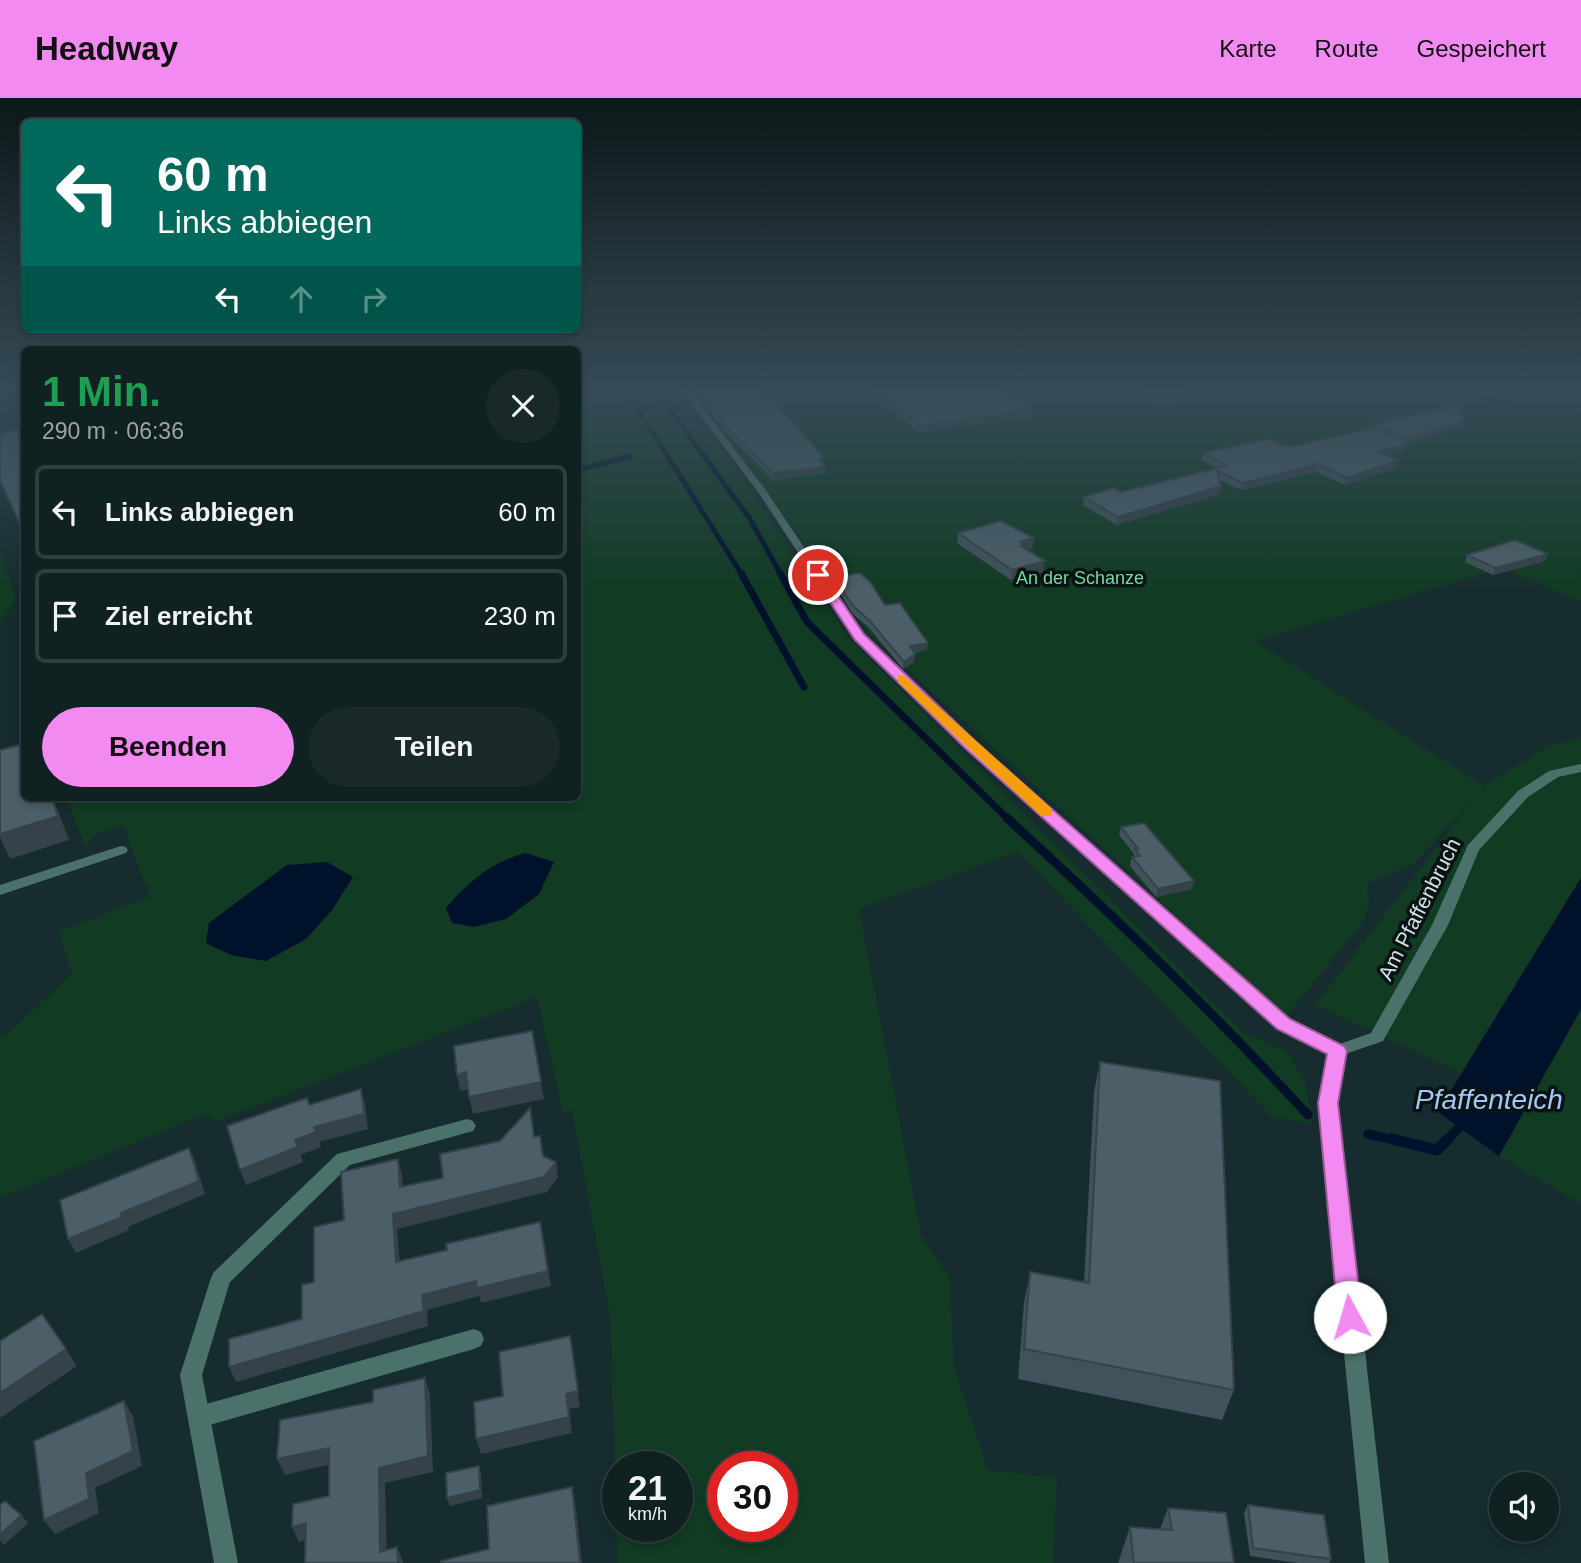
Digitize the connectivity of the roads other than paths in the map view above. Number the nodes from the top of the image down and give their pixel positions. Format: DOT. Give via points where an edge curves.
graph roads {
  1 [pos="736,456"];
  2 [pos="1581,768"];
  3 [pos="121,850"];
  4 [pos="0,890"];
  5 [pos="1338,1051"];
  6 [pos="467,1126"];
  7 [pos="474,1339"];
  8 [pos="199,1417"];
  9 [pos="226,1563"];
  10 [pos="1377,1563"];
  1 -- 5 [label="street" via="859,637 971,745 1284,1024"];
  2 -- 5 [label="street, Am Pfaffenbruch" via="1554,774 1523,794 1473,848 1440,925 1377,1037"];
  3 -- 4 [label="street"];
  5 -- 10 [label="street" via="1328,1103"];
  6 -- 8 [label="street" via="344,1159 221,1278 191,1375"];
  7 -- 8 [label="street"];
  8 -- 9 [label="street"];
}
